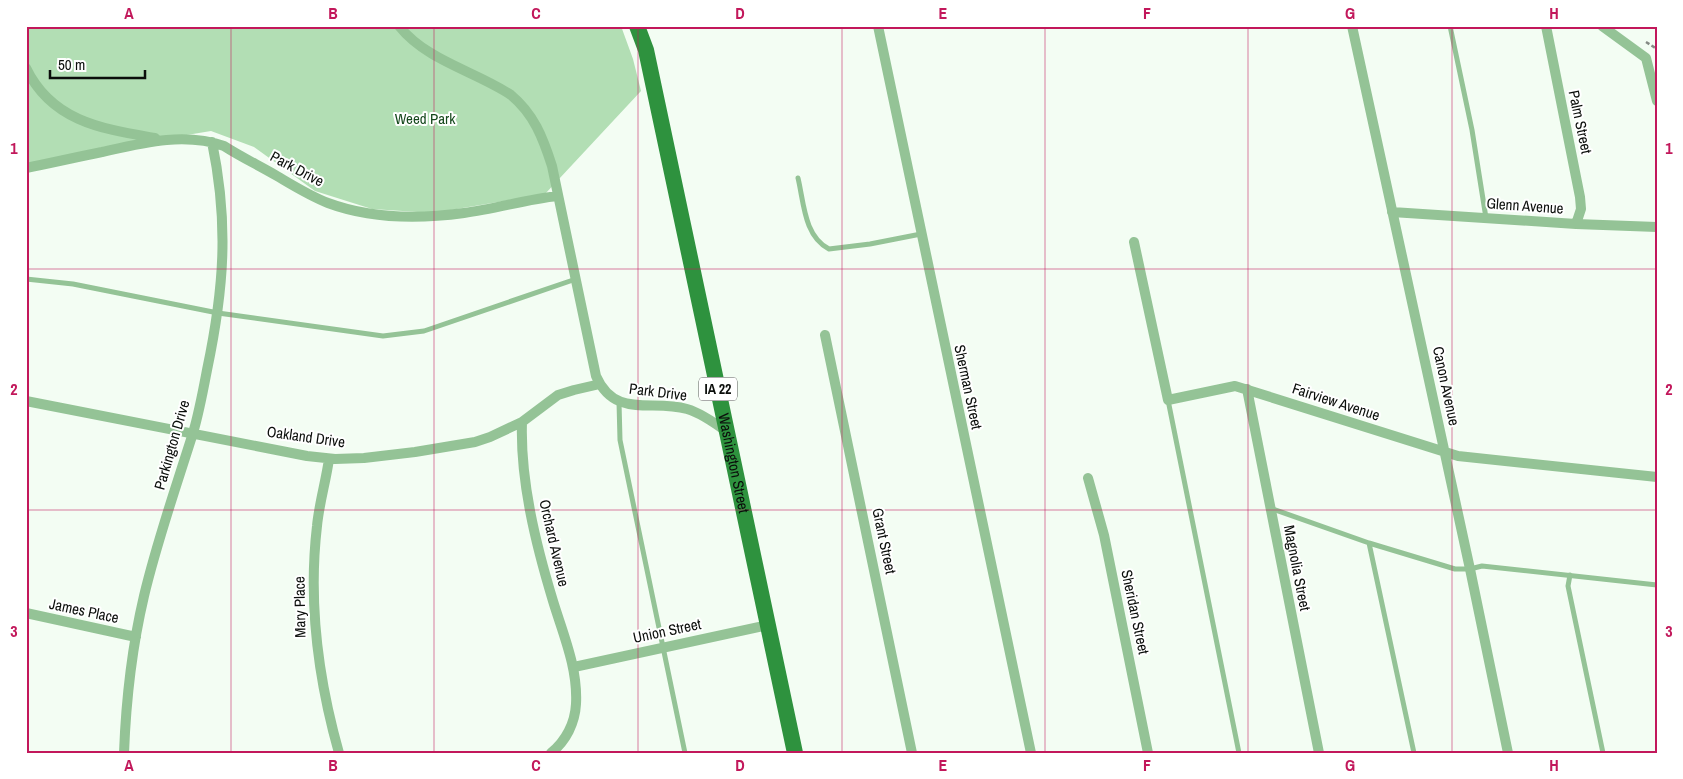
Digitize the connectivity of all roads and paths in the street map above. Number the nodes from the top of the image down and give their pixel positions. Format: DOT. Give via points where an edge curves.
graph roads {
  1 [pos="399,26"];
  2 [pos="637,26"];
  3 [pos="878,26"];
  4 [pos="1352,26"];
  5 [pos="1450,26"];
  6 [pos="1546,26"];
  7 [pos="1602,26"];
  8 [pos="26,68"];
  9 [pos="1657,101"];
  10 [pos="164,139"];
  11 [pos="212,142"];
  12 [pos="26,168"];
  13 [pos="798,178"];
  14 [pos="558,196"];
  15 [pos="1392,212"];
  16 [pos="1486,219"];
  17 [pos="1576,224"];
  18 [pos="1657,227"];
  19 [pos="921,234"];
  20 [pos="1134,242"];
  21 [pos="26,278"];
  22 [pos="576,279"];
  23 [pos="218,313"];
  24 [pos="824,335"];
  25 [pos="600,384"];
  26 [pos="1247,388"];
  27 [pos="1168,400"];
  28 [pos="26,401"];
  29 [pos="619,402"];
  30 [pos="522,422"];
  31 [pos="194,432"];
  32 [pos="727,432"];
  33 [pos="1445,453"];
  34 [pos="329,459"];
  35 [pos="1657,477"];
  36 [pos="1088,478"];
  37 [pos="1270,508"];
  38 [pos="1370,543"];
  39 [pos="1470,569"];
  40 [pos="1570,575"];
  41 [pos="1657,585"];
  42 [pos="26,613"];
  43 [pos="768,625"];
  44 [pos="136,637"];
  45 [pos="663,648"];
  46 [pos="574,667"];
  47 [pos="124,753"];
  48 [pos="339,753"];
  49 [pos="551,753"];
  50 [pos="685,753"];
  51 [pos="795,753"];
  52 [pos="912,753"];
  53 [pos="1031,753"];
  54 [pos="1148,753"];
  55 [pos="1239,753"];
  56 [pos="1319,753"];
  57 [pos="1414,753"];
  58 [pos="1508,753"];
  59 [pos="1603,753"];
  1 -- 14 [label="street, Park Drive" via="429,53 503,90 522,105 532,117 545,145"];
  2 -- 32 [label="main road, Washington Street / IA 22" via="646,50"];
  3 -- 19 [label="street, Sherman Street"];
  4 -- 15 [label="street, Canon Avenue"];
  5 -- 16 [label="lane" via="1472,130"];
  6 -- 17 [label="street, Palm Street" via="1580,197 1581,208"];
  7 -- 9 [label="street" via="1646,58"];
  8 -- 10 [label="street" via="39,88 68,115 113,130"];
  10 -- 11 [label="street, Park Drive"];
  10 -- 12 [label="street, Park Drive"];
  11 -- 14 [label="street, Park Drive" via="300,190 352,210 411,217 450,215"];
  11 -- 23 [label="street, Parkington Drive" via="222,198 224,253"];
  13 -- 19 [label="lane" via="810,231 829,249"];
  14 -- 22 [label="street, Park Drive"];
  15 -- 16 [label="street, Glenn Avenue"];
  15 -- 33 [label="street, Canon Avenue"];
  16 -- 17 [label="street, Glenn Avenue"];
  17 -- 18 [label="street, Glenn Avenue"];
  19 -- 53 [label="street, Sherman Street"];
  20 -- 27 [label="street"];
  21 -- 23 [label="lane" via="73,284"];
  22 -- 23 [label="lane" via="424,331 382,336"];
  22 -- 25 [label="street, Park Drive"];
  23 -- 31 [label="street, Parkington Drive"];
  24 -- 52 [label="street, Grant Street"];
  25 -- 29 [label="street, Park Drive"];
  25 -- 30 [label="street, Oakland Drive" via="558,395"];
  26 -- 27 [label="street, Fairview Avenue" via="1229,386"];
  26 -- 33 [label="street, Fairview Avenue"];
  26 -- 37 [label="street, Magnolia Street"];
  27 -- 55 [label="lane"];
  28 -- 31 [label="street, Oakland Drive"];
  29 -- 32 [label="street, Park Drive" via="687,409"];
  29 -- 45 [label="lane" via="620,440"];
  30 -- 34 [label="street, Oakland Drive" via="475,442 364,458"];
  30 -- 46 [label="street, Orchard Avenue" via="533,528"];
  31 -- 34 [label="street, Oakland Drive"];
  31 -- 44 [label="street, Parkington Drive" via="145,593"];
  32 -- 43 [label="main road, Washington Street / IA 22"];
  33 -- 35 [label="street, Fairview Avenue" via="1499,462"];
  33 -- 39 [label="street, Canon Avenue"];
  34 -- 48 [label="street, Mary Place" via="317,526 314,610 321,679"];
  36 -- 54 [label="street, Sheridan Street" via="1104,536"];
  37 -- 38 [label="lane"];
  37 -- 56 [label="street, Magnolia Street"];
  38 -- 39 [label="lane" via="1455,569"];
  38 -- 57 [label="lane"];
  39 -- 40 [label="lane" via="1482,566"];
  39 -- 58 [label="street, Canon Avenue"];
  40 -- 41 [label="lane"];
  40 -- 59 [label="lane" via="1568,586"];
  42 -- 44 [label="street, James Place"];
  43 -- 45 [label="street, Union Street"];
  43 -- 51 [label="main road, Washington Street / IA 22"];
  44 -- 47 [label="street, Parkington Drive"];
  45 -- 46 [label="street, Union Street"];
  45 -- 50 [label="lane"];
  46 -- 49 [label="street, Orchard Avenue" via="574,718 563,741"];
}
